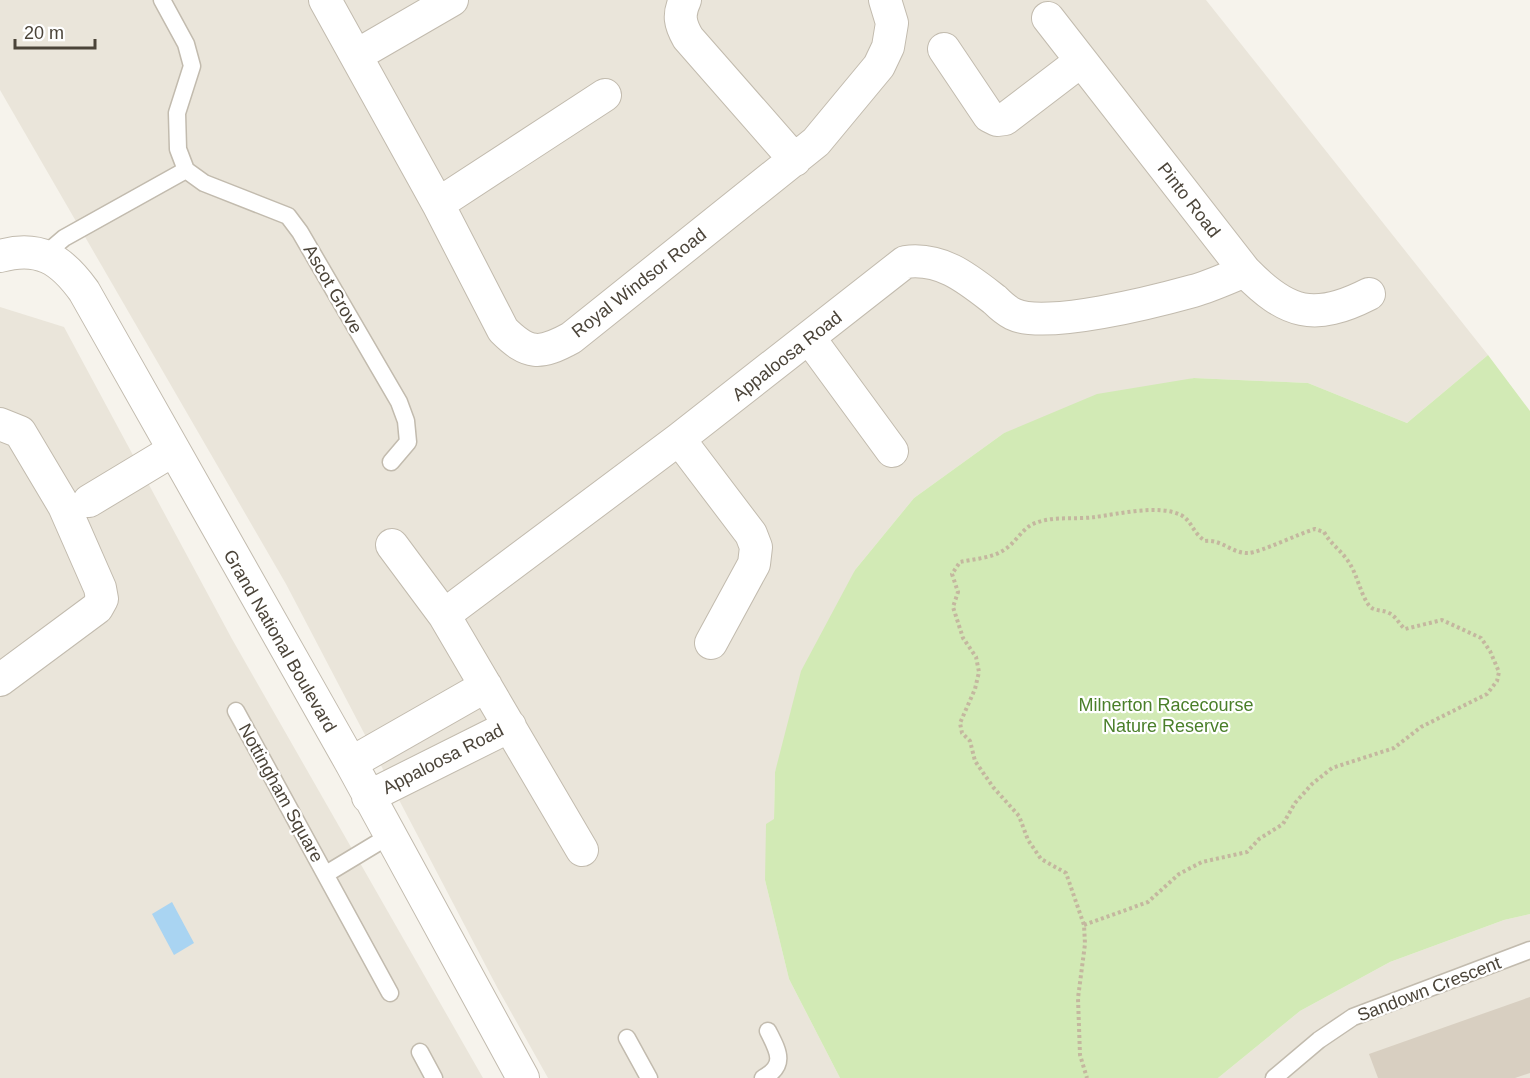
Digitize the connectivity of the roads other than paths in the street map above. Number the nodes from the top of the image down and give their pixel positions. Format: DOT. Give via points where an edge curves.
graph roads {
  1 [pos="162,0"];
  2 [pos="325,0"];
  3 [pos="452,0"];
  4 [pos="685,0"];
  5 [pos="885,0"];
  6 [pos="1048,18"];
  7 [pos="944,49"];
  8 [pos="357,55"];
  9 [pos="1081,61"];
  10 [pos="605,94"];
  11 [pos="795,160"];
  12 [pos="186,170"];
  13 [pos="438,204"];
  14 [pos="0,256"];
  15 [pos="44,256"];
  16 [pos="1245,271"];
  17 [pos="1369,294"];
  18 [pos="810,339"];
  19 [pos="0,424"];
  20 [pos="679,439"];
  21 [pos="172,451"];
  22 [pos="892,451"];
  23 [pos="391,462"];
  24 [pos="77,504"];
  25 [pos="392,544"];
  26 [pos="444,615"];
  27 [pos="711,643"];
  28 [pos="0,680"];
  29 [pos="486,687"];
  30 [pos="236,711"];
  31 [pos="510,726"];
  32 [pos="351,763"];
  33 [pos="368,797"];
  34 [pos="389,836"];
  35 [pos="582,850"];
  36 [pos="326,874"];
  37 [pos="1530,950"];
  38 [pos="390,993"];
  39 [pos="768,1031"];
  40 [pos="627,1038"];
  41 [pos="420,1052"];
  42 [pos="434,1078"];
  43 [pos="524,1078"];
  44 [pos="649,1078"];
  45 [pos="763,1078"];
  46 [pos="1274,1078"];
  1 -- 12 [label="lane" via="186,44 192,66 177,113 178,149"];
  2 -- 8 [label="street, Royal Windsor Road"];
  3 -- 8 [label="street"];
  4 -- 11 [label="street" via="680,24 688,38"];
  5 -- 11 [label="street, Royal Windsor Road" via="892,23 888,47 879,66 816,142"];
  6 -- 9 [label="street, Pinto Road"];
  7 -- 9 [label="street" via="989,116 997,120 1005,119"];
  8 -- 13 [label="street, Royal Windsor Road"];
  9 -- 16 [label="street, Pinto Road"];
  10 -- 13 [label="street"];
  11 -- 13 [label="street, Royal Windsor Road" via="571,338 554,347 533,351 503,330"];
  12 -- 15 [label="lane" via="64,238"];
  12 -- 23 [label="lane, Ascot Grove" via="204,183 288,216 300,232 399,402 408,442"];
  14 -- 15 [label="street, Grand National Boulevard" via="20,251"];
  15 -- 21 [label="street, Grand National Boulevard" via="68,268 84,291"];
  16 -- 17 [label="street, Pinto Road" via="1269,296 1300,308 1319,311 1344,306"];
  16 -- 18 [label="street, Appaloosa Road" via="1195,291 1062,320 1013,314 960,273 933,262 905,262"];
  18 -- 20 [label="street, Appaloosa Road"];
  18 -- 22 [label="street"];
  19 -- 24 [label="street" via="20,432"];
  20 -- 26 [label="street, Appaloosa Road"];
  20 -- 27 [label="street" via="751,534 756,547 754,564"];
  21 -- 24 [label="street"];
  21 -- 32 [label="street, Grand National Boulevard"];
  24 -- 28 [label="street" via="102,599 97,608"];
  25 -- 26 [label="street"];
  26 -- 29 [label="street, Appaloosa Road"];
  29 -- 31 [label="street, Appaloosa Road"];
  29 -- 32 [label="street"];
  30 -- 36 [label="lane, Nottingham Square"];
  31 -- 33 [label="street, Appaloosa Road"];
  31 -- 35 [label="street"];
  32 -- 33 [label="street, Grand National Boulevard"];
  33 -- 34 [label="street, Grand National Boulevard"];
  34 -- 36 [label="lane, Nottingham Square"];
  34 -- 43 [label="street, Grand National Boulevard"];
  36 -- 38 [label="lane, Nottingham Square"];
  37 -- 46 [label="lane, Sandown Crescent" via="1353,1017"];
  39 -- 45 [label="lane" via="778,1053 778,1064"];
  40 -- 44 [label="lane"];
  41 -- 42 [label="lane"];
}
